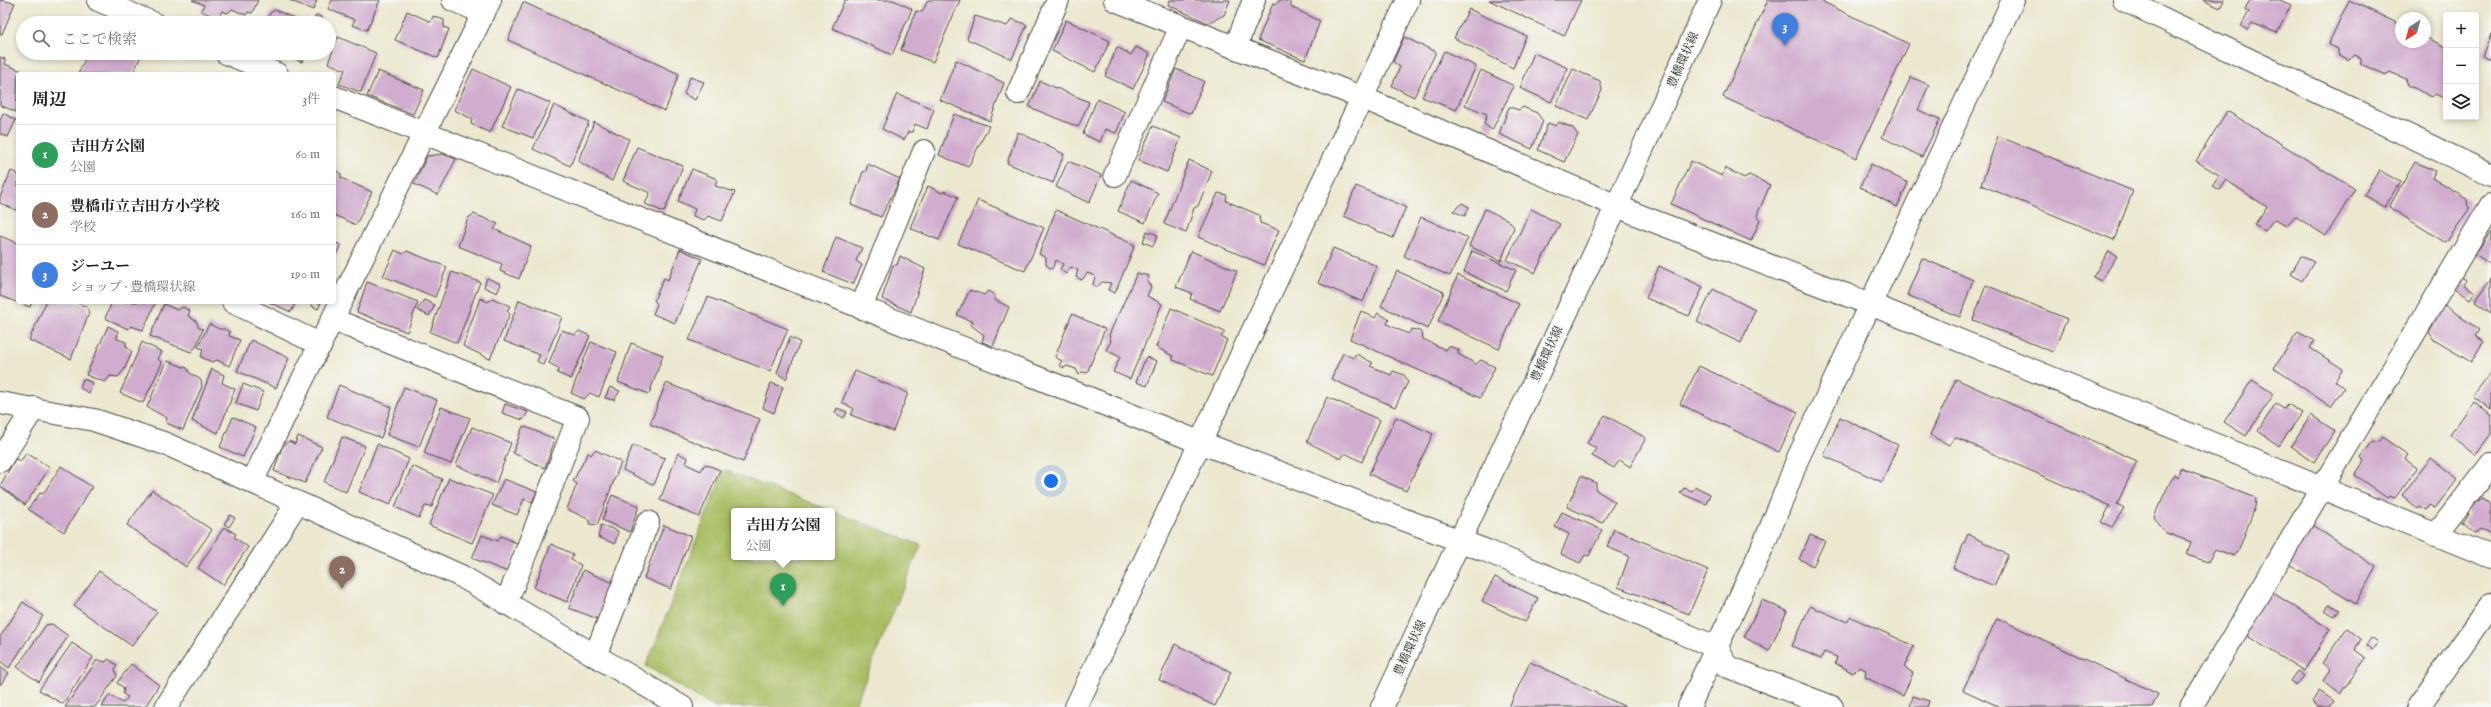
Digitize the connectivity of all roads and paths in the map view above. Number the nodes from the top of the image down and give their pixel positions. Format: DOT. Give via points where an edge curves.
graph roads {
  1 [pos="98,0"];
  2 [pos="453,0"];
  3 [pos="1058,0"];
  4 [pos="1115,0"];
  5 [pos="1254,0"];
  6 [pos="1408,0"];
  7 [pos="1710,0"];
  8 [pos="2013,0"];
  9 [pos="2124,0"];
  10 [pos="487,6"];
  11 [pos="136,16"];
  12 [pos="1181,26"];
  13 [pos="1235,48"];
  14 [pos="243,60"];
  15 [pos="271,72"];
  16 [pos="1018,93"];
  17 [pos="336,98"];
  18 [pos="1362,98"];
  19 [pos="425,134"];
  20 [pos="924,151"];
  21 [pos="1115,174"];
  22 [pos="2491,175"];
  23 [pos="2491,204"];
  24 [pos="1617,205"];
  25 [pos="238,304"];
  26 [pos="1870,304"];
  27 [pos="861,308"];
  28 [pos="334,320"];
  29 [pos="321,345"];
  30 [pos="0,403"];
  31 [pos="34,408"];
  32 [pos="1199,442"];
  33 [pos="0,461"];
  34 [pos="2491,464"];
  35 [pos="252,482"];
  36 [pos="2321,488"];
  37 [pos="297,503"];
  38 [pos="648,522"];
  39 [pos="2436,535"];
  40 [pos="1460,542"];
  41 [pos="2491,557"];
  42 [pos="506,604"];
  43 [pos="2491,604"];
  44 [pos="1718,648"];
  45 [pos="595,656"];
  46 [pos="166,707"];
  47 [pos="682,707"];
  48 [pos="1076,707"];
  49 [pos="1382,707"];
  50 [pos="1689,707"];
  51 [pos="1832,707"];
  52 [pos="2191,707"];
  53 [pos="2418,707"];
  1 -- 11 [label="street"];
  2 -- 10 [label="street"];
  3 -- 16 [label="street"];
  4 -- 12 [label="street"];
  5 -- 13 [label="street"];
  6 -- 18 [label="street"];
  7 -- 24 [label="street, 豊橋環状線"];
  8 -- 26 [label="street"];
  9 -- 22 [label="street"];
  10 -- 19 [label="street"];
  12 -- 13 [label="street"];
  12 -- 21 [label="street"];
  13 -- 18 [label="street"];
  14 -- 15 [label="street"];
  17 -- 19 [label="street"];
  18 -- 24 [label="street"];
  18 -- 32 [label="street"];
  19 -- 27 [label="street"];
  19 -- 28 [label="street"];
  20 -- 27 [label="street"];
  23 -- 36 [label="street"];
  24 -- 26 [label="street"];
  24 -- 40 [label="street, 豊橋環状線"];
  25 -- 29 [label="street"];
  26 -- 36 [label="street"];
  26 -- 44 [label="street" via="1797,460 1781,506"];
  27 -- 32 [label="street"];
  28 -- 29 [label="street"];
  28 -- 42 [label="street" via="578,418"];
  29 -- 35 [label="street"];
  30 -- 31 [label="street"];
  31 -- 33 [label="street"];
  31 -- 35 [label="street" via="94,420 166,444"];
  32 -- 40 [label="street"];
  32 -- 48 [label="street"];
  34 -- 39 [label="street"];
  35 -- 37 [label="street"];
  36 -- 39 [label="street"];
  36 -- 52 [label="street"];
  37 -- 42 [label="street" via="460,576"];
  37 -- 46 [label="street"];
  38 -- 45 [label="street"];
  39 -- 41 [label="street"];
  40 -- 44 [label="street"];
  40 -- 49 [label="street, 豊橋環状線"];
  42 -- 45 [label="street"];
  43 -- 53 [label="street"];
  44 -- 50 [label="street"];
  44 -- 51 [label="street" via="1726,666"];
  45 -- 47 [label="street"];
}
